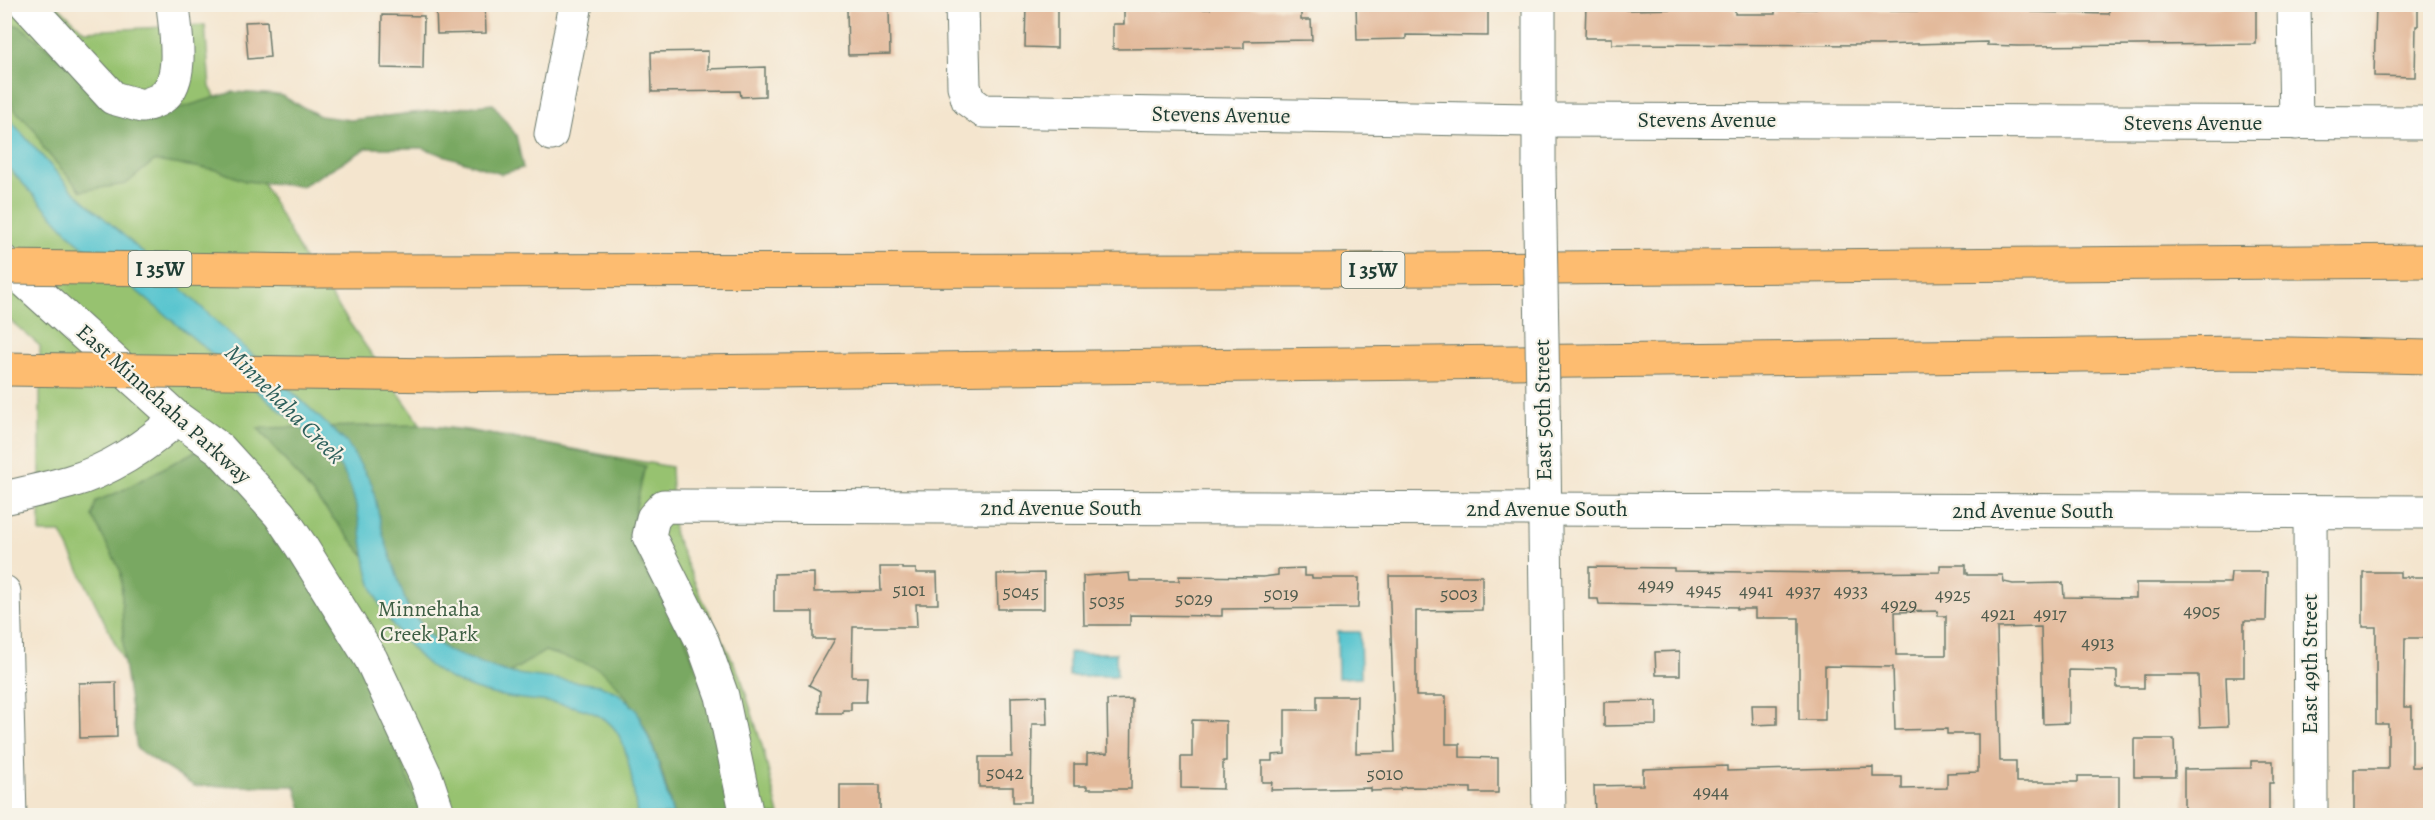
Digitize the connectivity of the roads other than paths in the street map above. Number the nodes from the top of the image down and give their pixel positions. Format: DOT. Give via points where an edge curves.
graph roads {
  1 [pos="26,4"];
  2 [pos="173,4"];
  3 [pos="576,4"];
  4 [pos="962,4"];
  5 [pos="1539,4"];
  6 [pos="2294,4"];
  7 [pos="1539,120"];
  8 [pos="2296,123"];
  9 [pos="2430,123"];
  10 [pos="551,134"];
  11 [pos="2430,261"];
  12 [pos="4,262"];
  13 [pos="4,267"];
  14 [pos="2430,357"];
  15 [pos="4,369"];
  16 [pos="177,418"];
  17 [pos="4,498"];
  18 [pos="1545,509"];
  19 [pos="2310,512"];
  20 [pos="2430,512"];
  21 [pos="4,591"];
  22 [pos="10,816"];
  23 [pos="439,816"];
  24 [pos="747,816"];
  25 [pos="1549,816"];
  26 [pos="2311,816"];
  1 -- 2 [label="street" via="113,98 142,106 164,96 176,76"];
  3 -- 10 [label="street"];
  4 -- 7 [label="street, Stevens Avenue" via="964,86 968,100 983,111"];
  5 -- 7 [label="street, East 50th Street"];
  6 -- 8 [label="street"];
  7 -- 8 [label="street, Stevens Avenue"];
  7 -- 18 [label="street, East 50th Street, bridge"];
  8 -- 9 [label="street, Stevens Avenue"];
  11 -- 13 [label="highway, I 35W, bridge" via="1306,270 315,271"];
  12 -- 16 [label="street, East Minnehaha Parkway"];
  14 -- 15 [label="highway, bridge" via="2240,353 440,375"];
  16 -- 17 [label="street" via="139,449 103,468 71,482"];
  16 -- 23 [label="street, East Minnehaha Parkway" via="220,449 255,485 301,546 371,659 426,777"];
  18 -- 19 [label="street, 2nd Avenue South"];
  18 -- 24 [label="street, 2nd Avenue South" via="664,506 652,518 649,536 703,643 722,696"];
  18 -- 25 [label="street, East 50th Street"];
  19 -- 20 [label="street, 2nd Avenue South"];
  19 -- 26 [label="street, East 49th Street"];
  21 -- 22 [label="street"];
}
